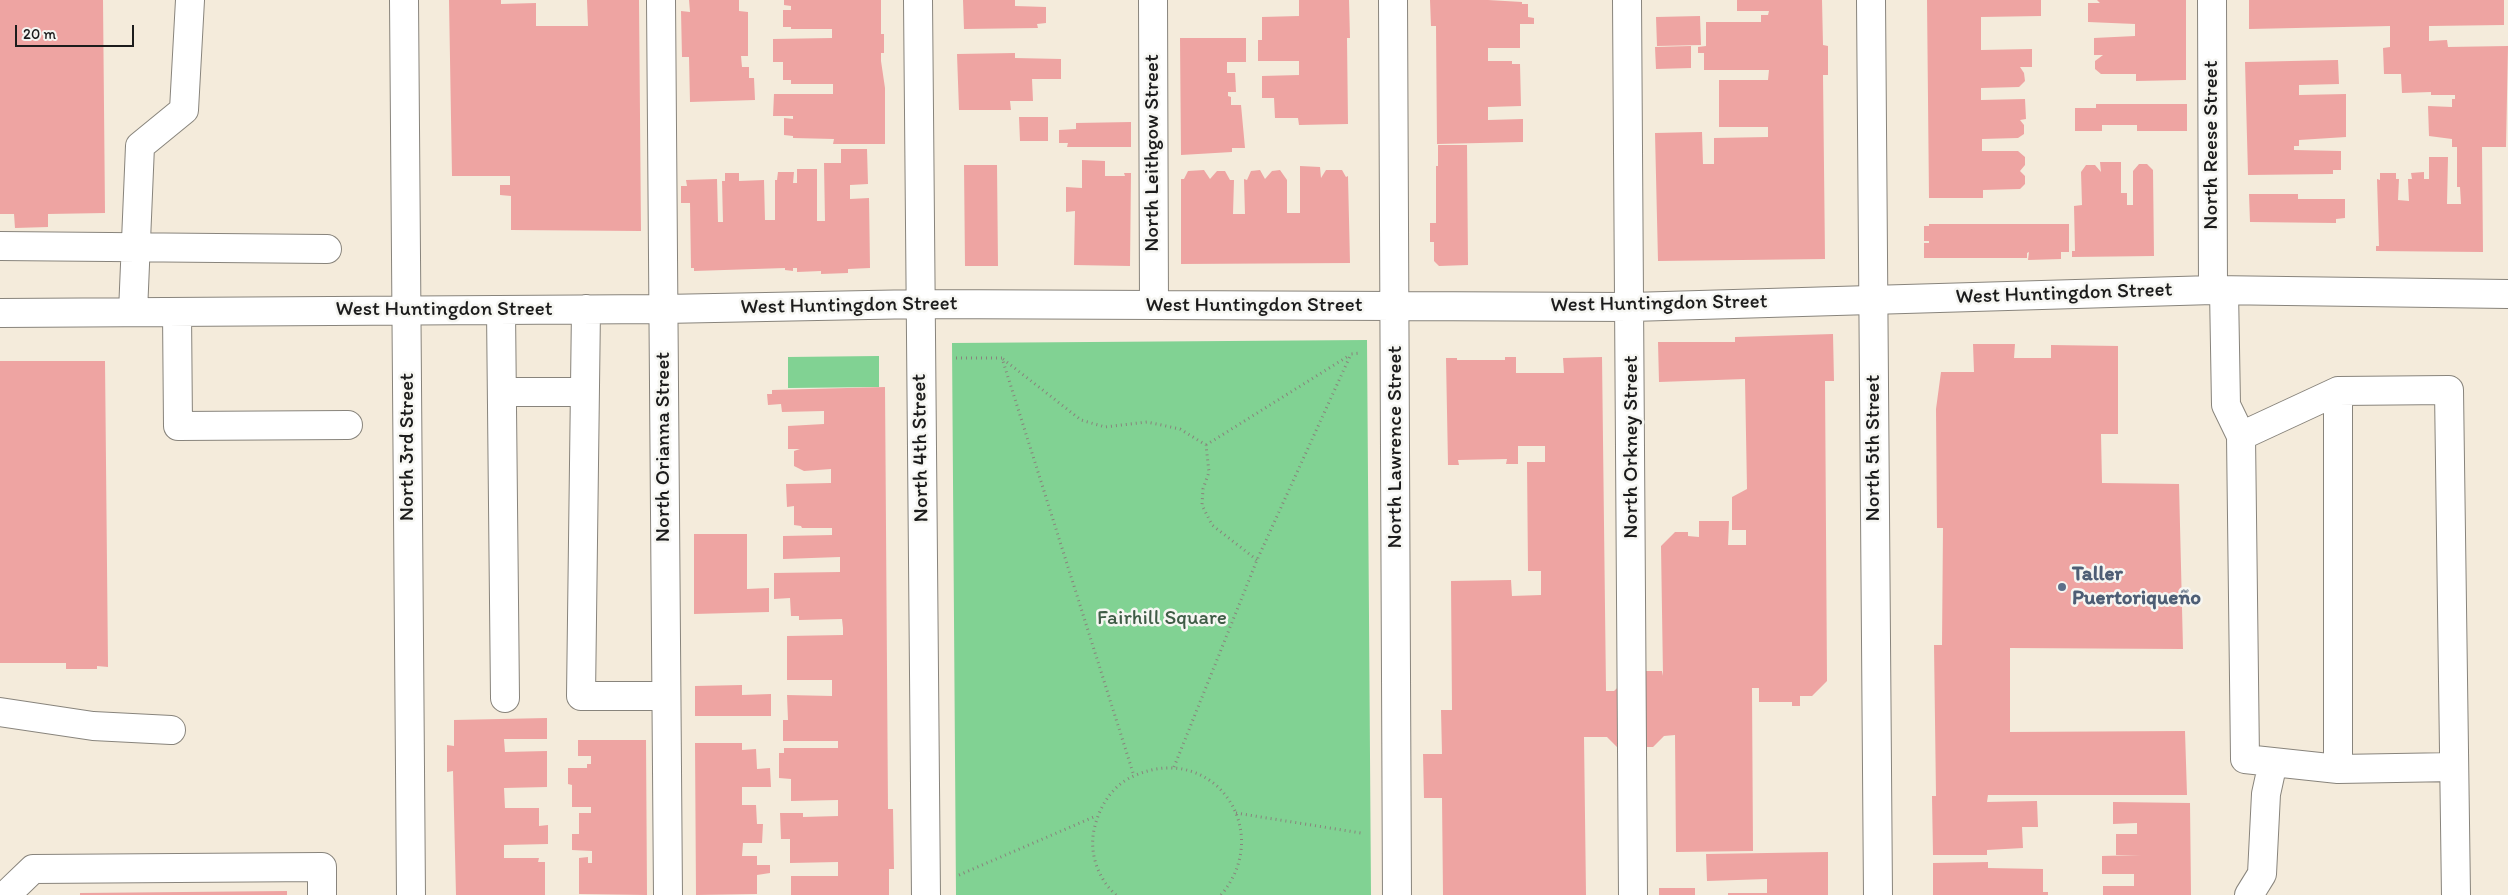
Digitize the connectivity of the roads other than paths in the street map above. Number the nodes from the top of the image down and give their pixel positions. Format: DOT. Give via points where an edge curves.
graph roads {
  1 [pos="190,0"];
  2 [pos="404,0"];
  3 [pos="661,0"];
  4 [pos="918,0"];
  5 [pos="1153,0"];
  6 [pos="1393,0"];
  7 [pos="1627,0"];
  8 [pos="1871,0"];
  9 [pos="2212,0"];
  10 [pos="0,246"];
  11 [pos="134,247"];
  12 [pos="327,249"];
  13 [pos="2219,290"];
  14 [pos="2508,294"];
  15 [pos="1873,299"];
  16 [pos="920,304"];
  17 [pos="1154,305"];
  18 [pos="1396,307"];
  19 [pos="1631,307"];
  20 [pos="586,309"];
  21 [pos="663,309"];
  22 [pos="407,310"];
  23 [pos="501,310"];
  24 [pos="133,312"];
  25 [pos="177,312"];
  26 [pos="0,313"];
  27 [pos="2338,391"];
  28 [pos="502,392"];
  29 [pos="584,392"];
  30 [pos="348,424"];
  31 [pos="2241,436"];
  32 [pos="666,696"];
  33 [pos="505,698"];
  34 [pos="0,712"];
  35 [pos="172,730"];
  36 [pos="2273,762"];
  37 [pos="2454,767"];
  38 [pos="2338,768"];
  39 [pos="2255,885"];
  40 [pos="926,892"];
  41 [pos="6,895"];
  42 [pos="322,895"];
  43 [pos="411,895"];
  44 [pos="668,895"];
  45 [pos="1397,895"];
  46 [pos="1633,895"];
  47 [pos="1878,895"];
  48 [pos="2456,895"];
  1 -- 11 [label="street" via="184,110 140,146"];
  2 -- 22 [label="street, North 3rd Street"];
  3 -- 21 [label="street, North Orianna Street"];
  4 -- 16 [label="street, North 4th Street"];
  5 -- 17 [label="street, North Leithgow Street"];
  6 -- 18 [label="street, North Lawrence Street"];
  7 -- 19 [label="street, North Orkney Street"];
  8 -- 15 [label="street, North 5th Street"];
  9 -- 13 [label="street, North Reese Street"];
  10 -- 11 [label="street"];
  11 -- 12 [label="street"];
  11 -- 24 [label="street"];
  13 -- 14 [label="street, West Huntingdon Street"];
  13 -- 15 [label="street, West Huntingdon Street"];
  13 -- 31 [label="street, North Reese Street" via="2226,405"];
  15 -- 19 [label="street, West Huntingdon Street"];
  15 -- 47 [label="street, North 5th Street"];
  16 -- 17 [label="street, West Huntingdon Street"];
  16 -- 21 [label="street, West Huntingdon Street"];
  16 -- 40 [label="street, North 4th Street"];
  17 -- 18 [label="street, West Huntingdon Street"];
  18 -- 19 [label="street, West Huntingdon Street"];
  18 -- 45 [label="street, North Lawrence Street"];
  19 -- 46 [label="street, North Orkney Street"];
  20 -- 21 [label="street, West Huntingdon Street"];
  20 -- 23 [label="street, West Huntingdon Street"];
  20 -- 29 [label="street"];
  21 -- 32 [label="street, North Orianna Street"];
  22 -- 23 [label="street, West Huntingdon Street"];
  22 -- 25 [label="street, West Huntingdon Street"];
  22 -- 43 [label="street, North 3rd Street"];
  23 -- 28 [label="street"];
  24 -- 25 [label="street, West Huntingdon Street"];
  24 -- 26 [label="street, West Huntingdon Street"];
  25 -- 30 [label="street" via="178,426"];
  27 -- 31 [label="street"];
  27 -- 37 [label="street" via="2449,390"];
  27 -- 38 [label="street"];
  28 -- 29 [label="street"];
  28 -- 33 [label="street"];
  29 -- 32 [label="street" via="581,696"];
  31 -- 36 [label="street" via="2245,759"];
  32 -- 44 [label="street, North Orianna Street"];
  34 -- 35 [label="street" via="93,726"];
  36 -- 38 [label="street"];
  36 -- 39 [label="street"];
  37 -- 38 [label="street"];
  37 -- 48 [label="street"];
  41 -- 42 [label="street" via="33,870 322,867"];
}
